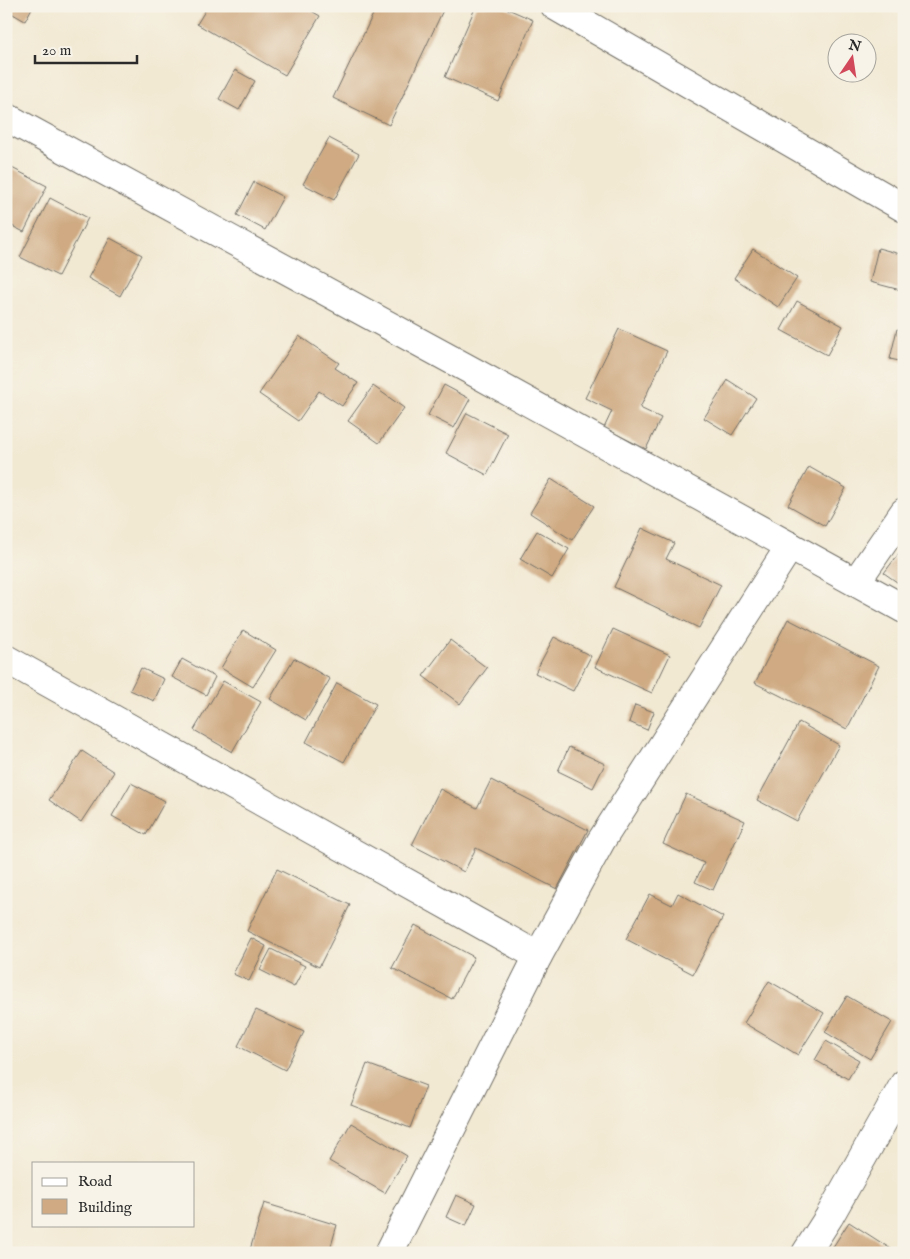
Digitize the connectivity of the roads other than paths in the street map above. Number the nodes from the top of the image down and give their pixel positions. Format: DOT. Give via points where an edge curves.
graph roads {
  1 [pos="555,6"];
  2 [pos="6,117"];
  3 [pos="904,208"];
  4 [pos="904,512"];
  5 [pos="790,546"];
  6 [pos="856,582"];
  7 [pos="904,609"];
  8 [pos="6,659"];
  9 [pos="538,956"];
  10 [pos="904,1084"];
  11 [pos="389,1253"];
  12 [pos="806,1253"];
  1 -- 3 [label="street"];
  2 -- 5 [label="street"];
  4 -- 6 [label="street"];
  5 -- 6 [label="street"];
  5 -- 9 [label="street" via="601,841"];
  6 -- 7 [label="street"];
  8 -- 9 [label="street"];
  9 -- 11 [label="street"];
  10 -- 12 [label="street"];
}
